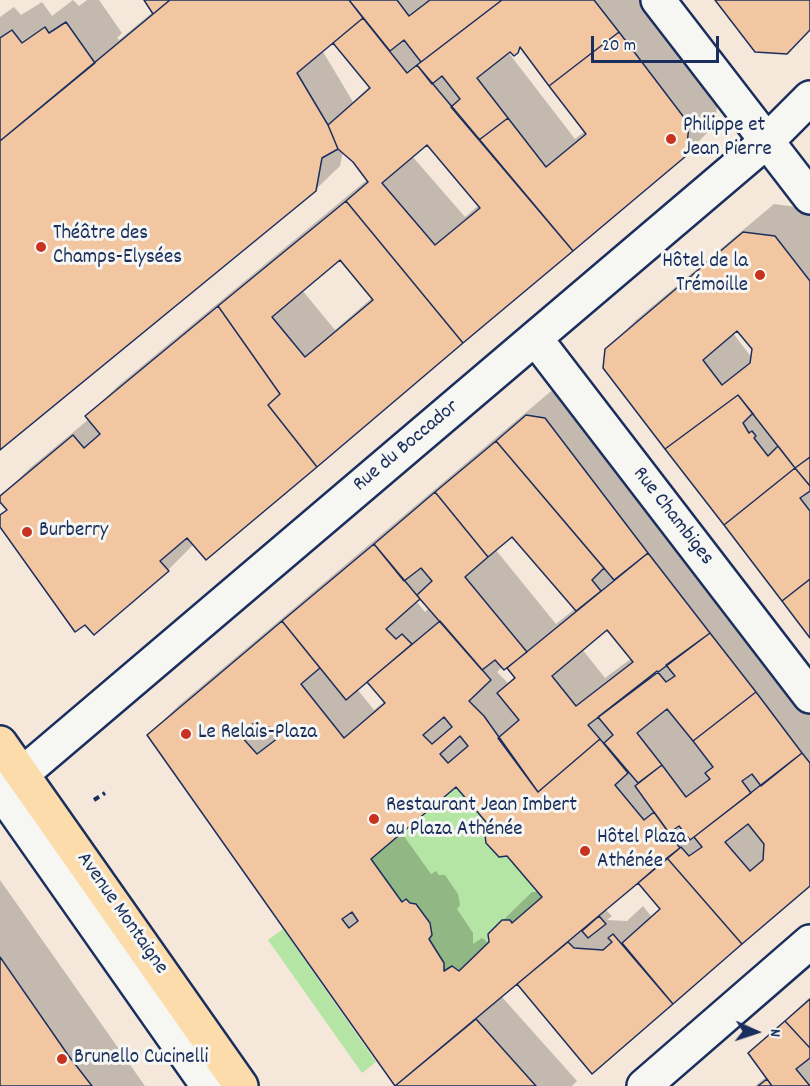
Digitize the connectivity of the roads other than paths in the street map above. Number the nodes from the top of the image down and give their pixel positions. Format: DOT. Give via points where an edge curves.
graph roads {
  1 [pos="658,0"];
  2 [pos="810,98"];
  3 [pos="767,141"];
  4 [pos="810,197"];
  5 [pos="535,338"];
  6 [pos="810,696"];
  7 [pos="0,743"];
  8 [pos="8,785"];
  9 [pos="810,942"];
  10 [pos="208,1086"];
  11 [pos="241,1086"];
  12 [pos="644,1086"];
  1 -- 3 [label="street"];
  2 -- 3 [label="street, Rue du Boccador"];
  3 -- 4 [label="street"];
  3 -- 5 [label="street, Rue du Boccador"];
  5 -- 6 [label="street, Rue Chambiges"];
  5 -- 8 [label="street, Rue du Boccador"];
  7 -- 8 [label="main road, Avenue Montaigne"];
  8 -- 10 [label="street, Avenue Montaigne"];
  8 -- 11 [label="main road, Avenue Montaigne"];
  9 -- 12 [label="street"];
}
